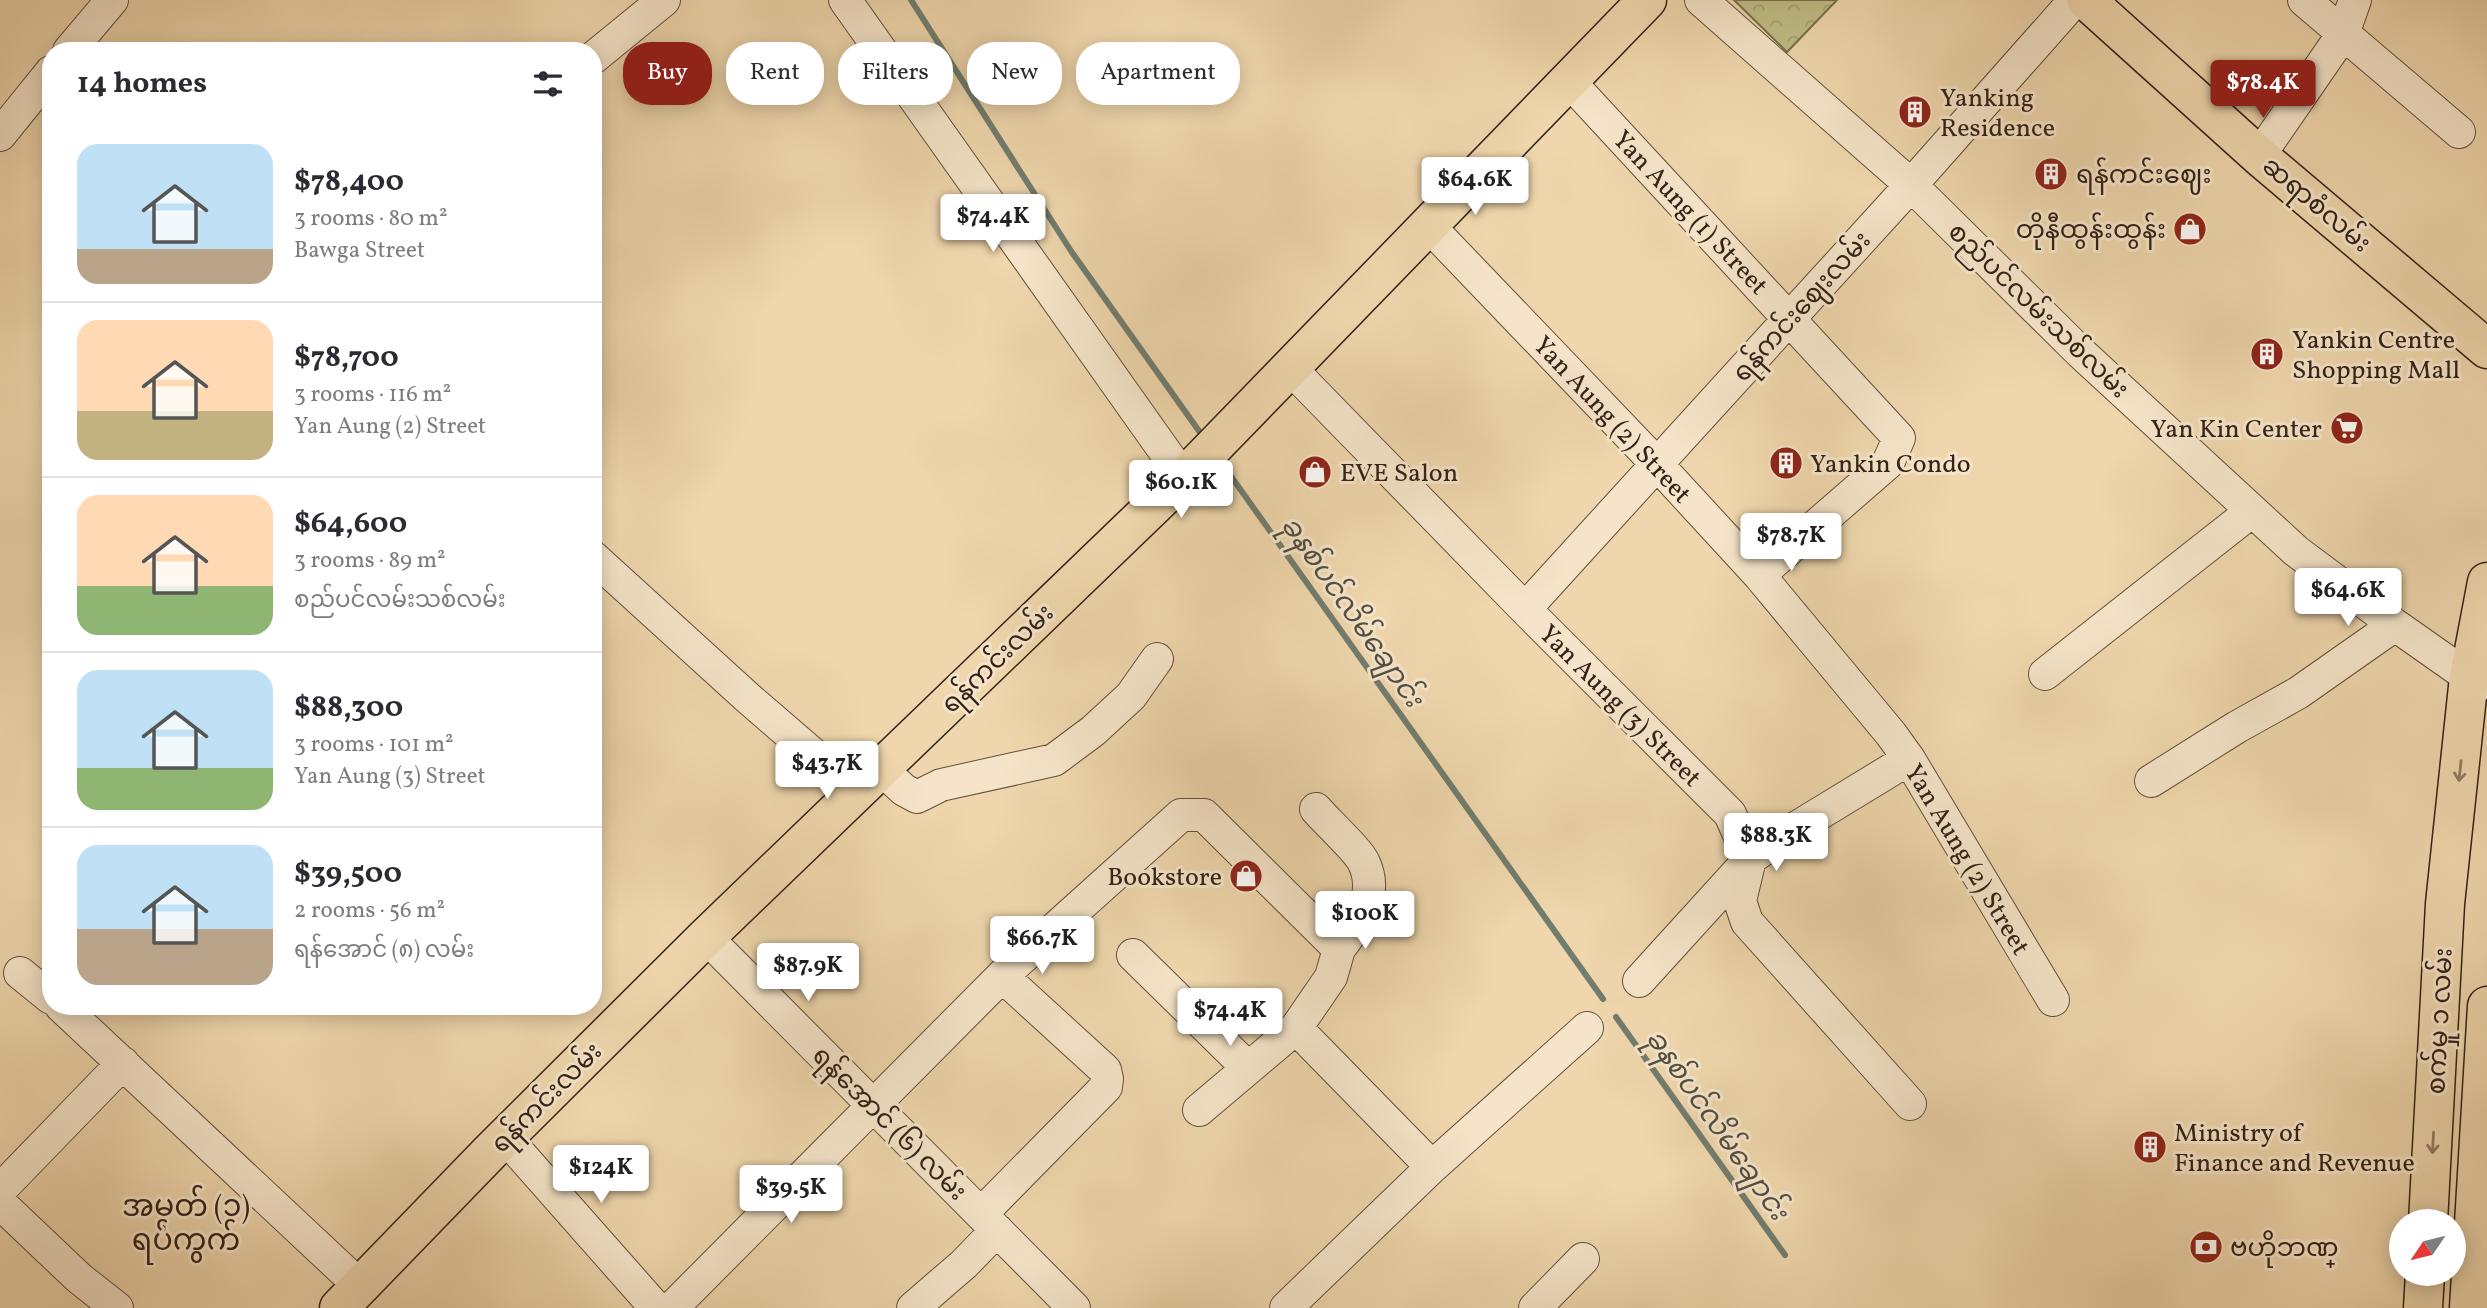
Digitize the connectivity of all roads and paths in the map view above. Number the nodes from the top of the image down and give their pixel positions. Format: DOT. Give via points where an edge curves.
graph roads {
  1 [pos="112,0"];
  2 [pos="664,0"];
  3 [pos="845,0"];
  4 [pos="1647,0"];
  5 [pos="1701,0"];
  6 [pos="2075,0"];
  7 [pos="2086,0"];
  8 [pos="2304,0"];
  9 [pos="2355,0"];
  10 [pos="2343,34"];
  11 [pos="77,42"];
  12 [pos="602,51"];
  13 [pos="1568,80"];
  14 [pos="42,83"];
  15 [pos="2459,132"];
  16 [pos="0,135"];
  17 [pos="2259,156"];
  18 [pos="1911,185"];
  19 [pos="1427,224"];
  20 [pos="1790,319"];
  21 [pos="2482,344"];
  22 [pos="1290,368"];
  23 [pos="1201,459"];
  24 [pos="1656,463"];
  25 [pos="2252,511"];
  26 [pos="602,565"];
  27 [pos="1759,575"];
  28 [pos="2487,583"];
  29 [pos="1525,610"];
  30 [pos="2395,625"];
  31 [pos="1157,659"];
  32 [pos="2045,674"];
  33 [pos="2474,688"];
  34 [pos="1909,759"];
  35 [pos="2151,781"];
  36 [pos="870,782"];
  37 [pos="1316,809"];
  38 [pos="1750,859"];
  39 [pos="706,937"];
  40 [pos="1339,948"];
  41 [pos="1133,955"];
  42 [pos="20,972"];
  43 [pos="1002,976"];
  44 [pos="1639,981"];
  45 [pos="42,990"];
  46 [pos="2053,1000"];
  47 [pos="2487,1006"];
  48 [pos="71,1015"];
  49 [pos="1296,1028"];
  50 [pos="1587,1028"];
  51 [pos="123,1063"];
  52 [pos="1248,1068"];
  53 [pos="1910,1104"];
  54 [pos="873,1106"];
  55 [pos="1199,1110"];
  56 [pos="505,1137"];
  57 [pos="1432,1167"];
  58 [pos="0,1191"];
  59 [pos="0,1203"];
  60 [pos="2429,1209"];
  61 [pos="989,1222"];
  62 [pos="1583,1259"];
  63 [pos="2425,1286"];
  64 [pos="2476,1292"];
  65 [pos="350,1297"];
  66 [pos="117,1308"];
  67 [pos="656,1308"];
  68 [pos="672,1308"];
  69 [pos="913,1308"];
  70 [pos="1074,1308"];
  71 [pos="1286,1308"];
  72 [pos="1535,1308"];
  73 [pos="2423,1308"];
  1 -- 11 [label="street"];
  2 -- 12 [label="street"];
  3 -- 23 [label="street"];
  4 -- 13 [label="main road, ရန်ကင်းလမ်း"];
  5 -- 18 [label="street, စည်ပင်လမ်းသစ်လမ်း"];
  6 -- 18 [label="street, ရန်ကင်းဈေးလမ်း"];
  7 -- 17 [label="main road, ဆရာစံလမ်း"];
  8 -- 10 [label="street"];
  9 -- 10 [label="street"];
  10 -- 15 [label="street"];
  10 -- 17 [label="street"];
  13 -- 19 [label="main road, ရန်ကင်းလမ်း"];
  13 -- 20 [label="street, Yan Aung (1) Street"];
  14 -- 16 [label="street"];
  17 -- 21 [label="main road, ဆရာစံလမ်း"];
  18 -- 20 [label="street, ရန်ကင်းဈေးလမ်း"];
  18 -- 25 [label="street, စည်ပင်လမ်းသစ်လမ်း" via="2059,332"];
  19 -- 22 [label="main road, ရန်ကင်းလမ်း"];
  19 -- 24 [label="street, Yan Aung (2) Street"];
  20 -- 24 [label="street, ရန်ကင်းဈေးလမ်း"];
  20 -- 27 [label="street, Yan Aung (1) Street" via="1899,438 1888,463"];
  22 -- 23 [label="main road, ရန်ကင်းလမ်း"];
  22 -- 29 [label="street, Yan Aung (3) Street"];
  23 -- 36 [label="main road, ရန်ကင်းလမ်း"];
  24 -- 27 [label="street, Yan Aung (2) Street"];
  24 -- 29 [label="street, ရန်ကင်းဈေးလမ်း"];
  25 -- 30 [label="street, စည်ပင်လမ်းသစ်လမ်း" via="2296,551"];
  25 -- 32 [label="street"];
  26 -- 36 [label="street" via="748,698"];
  27 -- 34 [label="street, Yan Aung (2) Street"];
  28 -- 33 [label="main road"];
  29 -- 38 [label="street, Yan Aung (3) Street" via="1730,814"];
  30 -- 33 [label="street, စည်ပင်လမ်းသစ်လမ်း"];
  30 -- 35 [label="street" via="2298,693"];
  31 -- 36 [label="street" via="1131,696 1054,760 941,785 917,797"];
  33 -- 60 [label="main road, စက်မှု ၁ လမ်း, one-way" via="2445,904"];
  34 -- 38 [label="street"];
  34 -- 46 [label="street, Yan Aung (2) Street"];
  36 -- 39 [label="main road, ရန်ကင်းလမ်း"];
  37 -- 40 [label="street" via="1364,862 1370,888 1361,921"];
  38 -- 44 [label="street"];
  38 -- 53 [label="street" via="1740,901 1747,922"];
  39 -- 54 [label="street, ရန်အောင် (၆) လမ်း"];
  39 -- 56 [label="main road, ရန်ကင်းလမ်း"];
  40 -- 43 [label="street" via="1204,815 1181,815"];
  40 -- 49 [label="street" via="1331,978"];
  41 -- 52 [label="street"];
  42 -- 45 [label="street"];
  43 -- 54 [label="street"];
  43 -- 61 [label="street" via="1105,1070 1107,1079 1106,1087"];
  47 -- 64 [label="main road, စက်မှု ၁ လမ်း"];
  48 -- 51 [label="street"];
  49 -- 52 [label="street"];
  49 -- 57 [label="street"];
  50 -- 57 [label="street"];
  51 -- 58 [label="street"];
  51 -- 65 [label="street"];
  52 -- 55 [label="street"];
  54 -- 61 [label="street, ရန်အောင် (၆) လမ်း"];
  54 -- 68 [label="street"];
  56 -- 65 [label="main road, ရန်ကင်းလမ်း"];
  56 -- 67 [label="street"];
  57 -- 71 [label="street"];
  59 -- 66 [label="street"];
  61 -- 69 [label="street" via="955,1272"];
  61 -- 70 [label="street, ရန်အောင် (၆) လမ်း"];
  62 -- 72 [label="street"];
  63 -- 73 [label="main road"];
}
